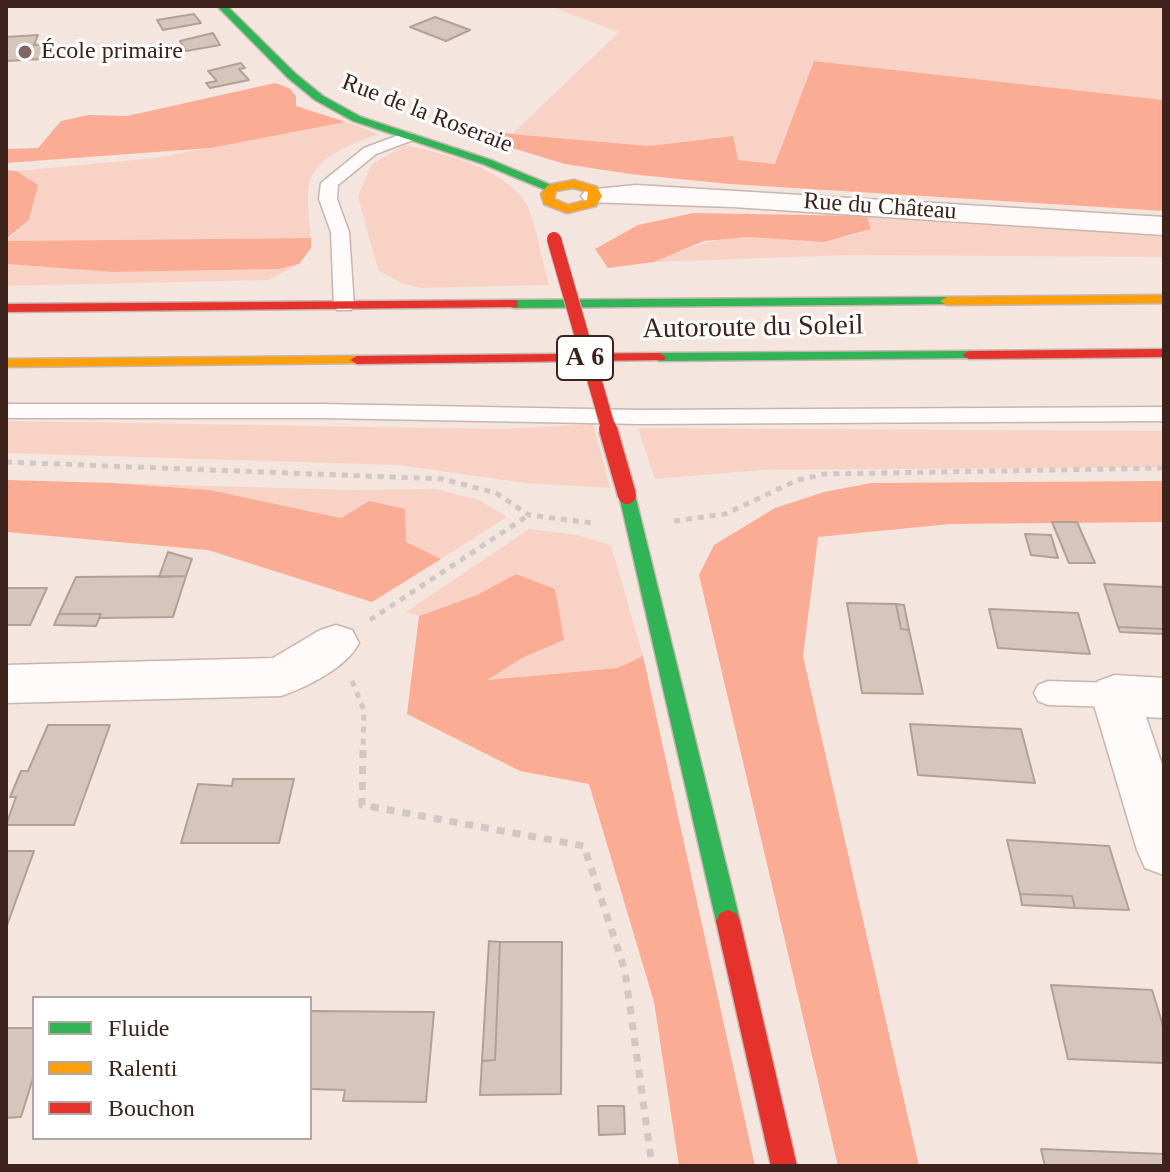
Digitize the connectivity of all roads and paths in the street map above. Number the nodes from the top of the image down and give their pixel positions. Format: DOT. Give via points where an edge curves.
graph roads {
  1 [pos="222,6"];
  2 [pos="407,137"];
  3 [pos="552,188"];
  4 [pos="596,196"];
  5 [pos="567,209"];
  6 [pos="1164,226"];
  7 [pos="1164,299"];
  8 [pos="344,306"];
  9 [pos="6,308"];
  10 [pos="1164,353"];
  11 [pos="6,363"];
  12 [pos="6,411"];
  13 [pos="1164,414"];
  14 [pos="529,515"];
  15 [pos="336,643"];
  16 [pos="6,684"];
  17 [pos="1048,693"];
  18 [pos="1115,695"];
  19 [pos="1164,698"];
  20 [pos="1164,850"];
  21 [pos="652,1166"];
  22 [pos="784,1166"];
  1 -- 2 [label="main road, Rue de la Roseraie" via="319,98"];
  2 -- 3 [label="main road, Rue de la Roseraie"];
  2 -- 8 [label="lane" via="370,151 330,183 328,199 340,232"];
  3 -- 4 [label="main road" via="574,184"];
  3 -- 5 [label="main road" via="548,201"];
  4 -- 5 [label="main road" via="592,203"];
  4 -- 6 [label="street, Rue du Château" via="733,198"];
  5 -- 22 [label="main road, bridge" via="554,239 678,699"];
  7 -- 8 [label="main road, Autoroute du Soleil / A 6"];
  8 -- 9 [label="main road, Autoroute du Soleil / A 6"];
  10 -- 11 [label="main road, Autoroute du Soleil / A 6"];
  12 -- 13 [label="lane" via="642,417"];
  14 -- 15 [label="path"];
  15 -- 16 [label="street" via="281,677"];
  15 -- 21 [label="path" via="364,710 362,805 584,846 625,971"];
  17 -- 18 [label="lane"];
  18 -- 19 [label="street"];
  18 -- 20 [label="street"];
}
